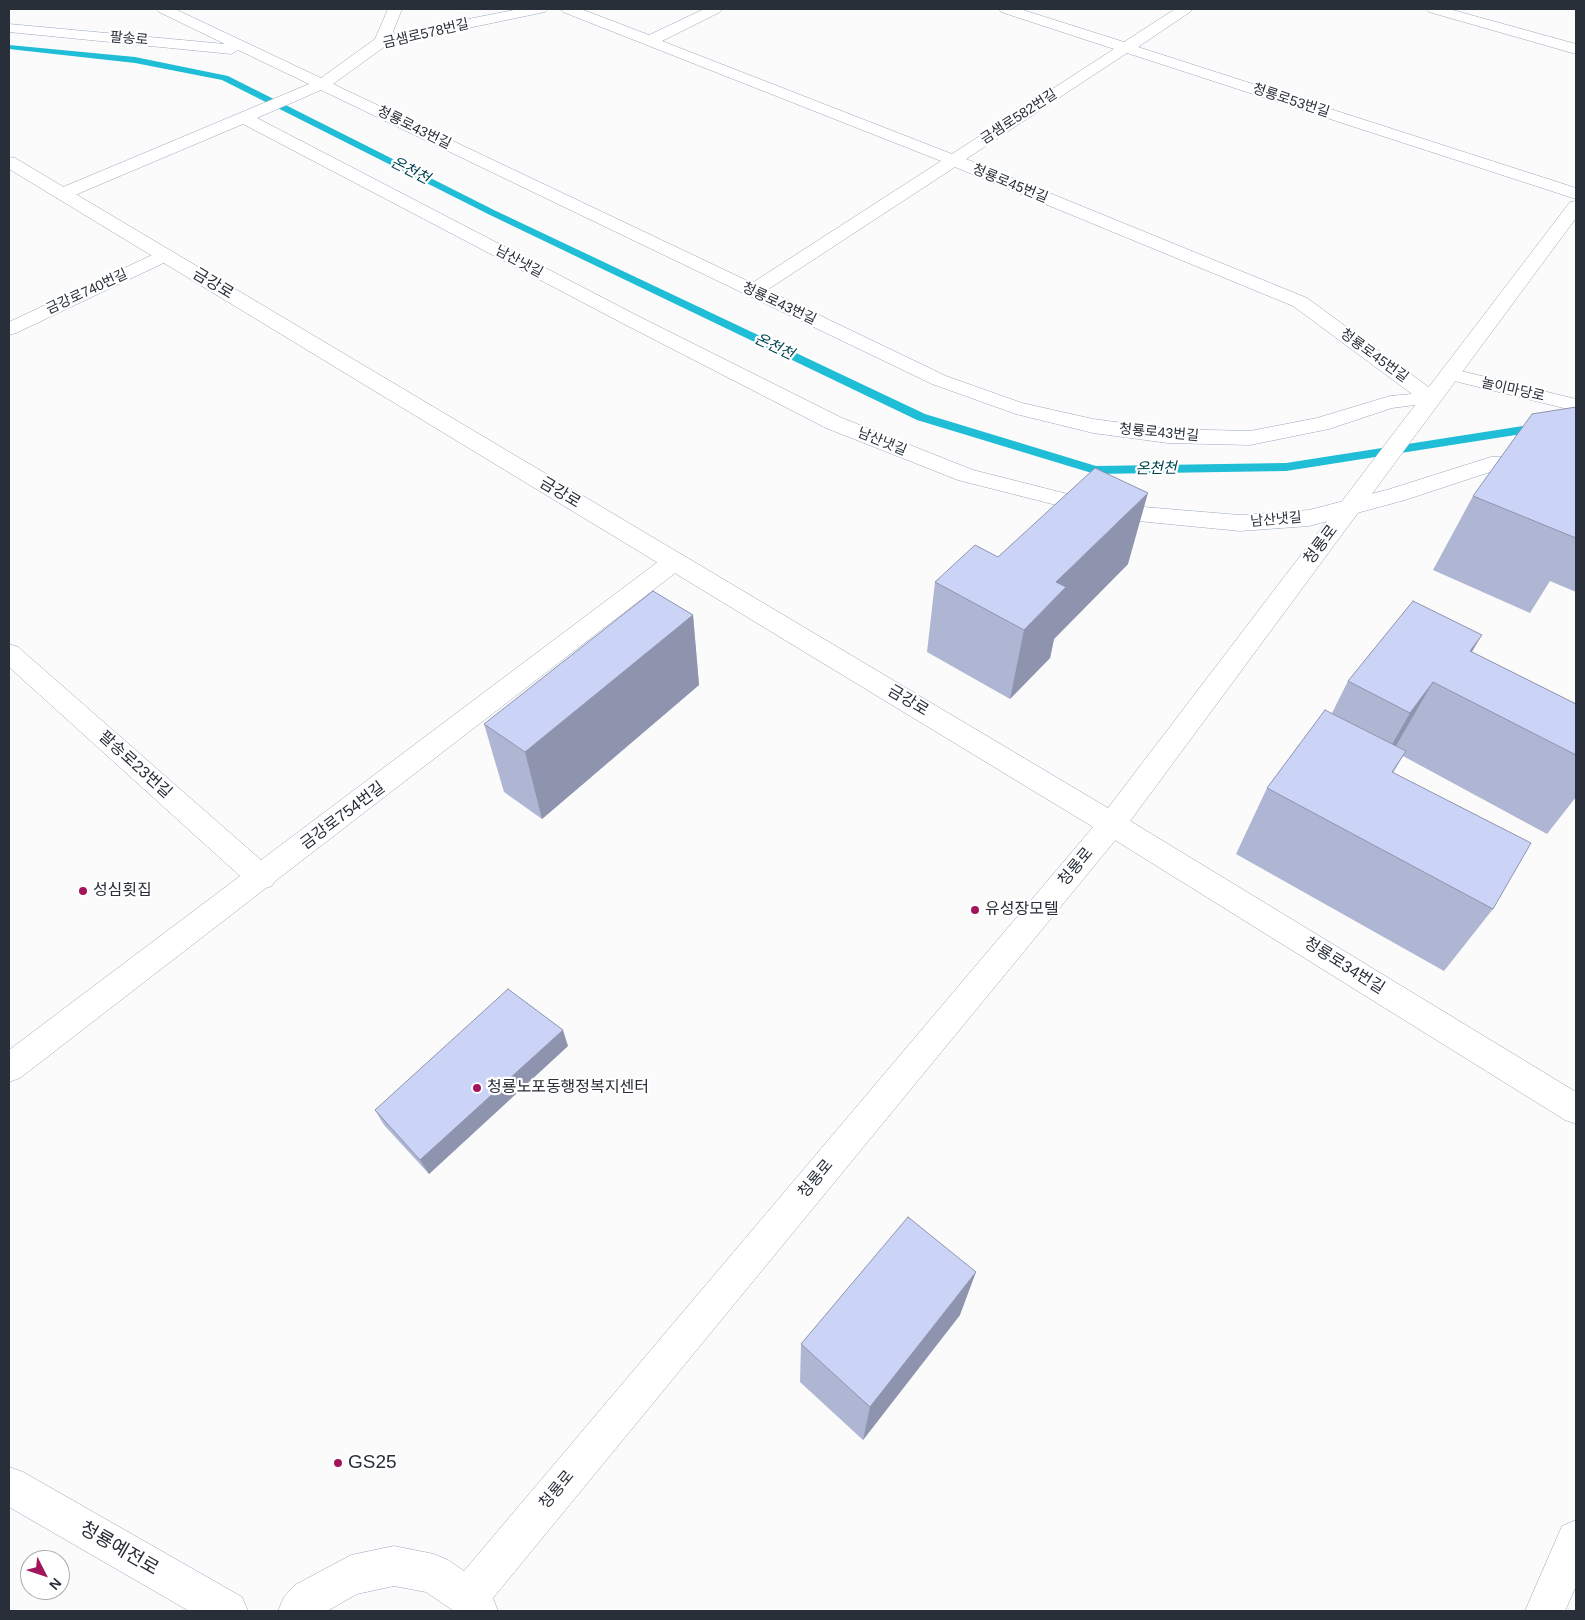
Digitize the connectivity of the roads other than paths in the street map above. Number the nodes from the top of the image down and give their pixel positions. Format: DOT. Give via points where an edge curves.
graph roads {
  1 [pos="164,9"];
  2 [pos="395,9"];
  3 [pos="540,9"];
  4 [pos="568,9"];
  5 [pos="715,9"];
  6 [pos="1006,9"];
  7 [pos="1185,9"];
  8 [pos="1434,9"];
  9 [pos="9,28"];
  10 [pos="382,41"];
  11 [pos="649,41"];
  12 [pos="1126,47"];
  13 [pos="1576,49"];
  14 [pos="249,50"];
  15 [pos="323,84"];
  16 [pos="251,115"];
  17 [pos="953,160"];
  18 [pos="9,162"];
  19 [pos="62,194"];
  20 [pos="1576,194"];
  21 [pos="1576,206"];
  22 [pos="165,255"];
  23 [pos="752,292"];
  24 [pos="9,329"];
  25 [pos="1449,374"];
  26 [pos="1431,398"];
  27 [pos="1576,405"];
  28 [pos="1576,471"];
  29 [pos="1350,507"];
  30 [pos="675,561"];
  31 [pos="9,653"];
  32 [pos="1112,824"];
  33 [pos="262,878"];
  34 [pos="9,1068"];
  35 [pos="1576,1109"];
  36 [pos="9,1486"];
  37 [pos="1576,1540"];
  38 [pos="473,1604"];
  39 [pos="228,1611"];
  40 [pos="298,1611"];
  41 [pos="1545,1611"];
  1 -- 14 [label="street, 청룡로43번길"];
  2 -- 10 [label="street"];
  3 -- 10 [label="street, 금샘로578번길"];
  4 -- 11 [label="street, 청룡로45번길"];
  5 -- 11 [label="street"];
  6 -- 12 [label="street, 청룡로53번길"];
  7 -- 12 [label="street, 금샘로582번길"];
  8 -- 13 [label="street"];
  9 -- 14 [label="street, 팔송로"];
  10 -- 15 [label="street, 금샘로578번길"];
  11 -- 17 [label="street, 청룡로45번길"];
  12 -- 17 [label="street, 금샘로582번길"];
  12 -- 20 [label="street, 청룡로53번길"];
  14 -- 15 [label="street, 청룡로43번길"];
  15 -- 16 [label="street, 금샘로578번길"];
  15 -- 23 [label="street, 청룡로43번길"];
  16 -- 19 [label="street, 금샘로578번길"];
  16 -- 29 [label="street, 남산냇길" via="631,320 825,419 966,475 1107,511 1240,523 1309,518"];
  17 -- 23 [label="street, 금샘로582번길"];
  17 -- 26 [label="street, 청룡로45번길" via="1300,302"];
  18 -- 19 [label="street, 금강로"];
  19 -- 22 [label="street, 금강로"];
  21 -- 25 [label="street, 청룡로"];
  22 -- 24 [label="street, 금강로740번길"];
  22 -- 30 [label="street, 금강로"];
  23 -- 26 [label="street, 청룡로43번길" via="939,380 1016,408 1093,426 1168,436 1250,438 1321,424 1390,402"];
  25 -- 26 [label="street, 청룡로"];
  25 -- 27 [label="street, 놀이마당로"];
  26 -- 29 [label="street, 청룡로"];
  28 -- 29 [label="street, 남산냇길" via="1545,463 1491,464"];
  29 -- 32 [label="street, 청룡로"];
  30 -- 32 [label="street, 금강로"];
  30 -- 33 [label="street, 금강로754번길"];
  31 -- 33 [label="street, 팔송로23번길"];
  32 -- 35 [label="street, 청룡로34번길"];
  32 -- 38 [label="street, 청룡로"];
  33 -- 34 [label="street, 금강로754번길"];
  36 -- 39 [label="street, 청룡예전로"];
  37 -- 41 [label="street"];
  38 -- 40 [label="street" via="434,1574 394,1566 350,1575 309,1600"];
}
